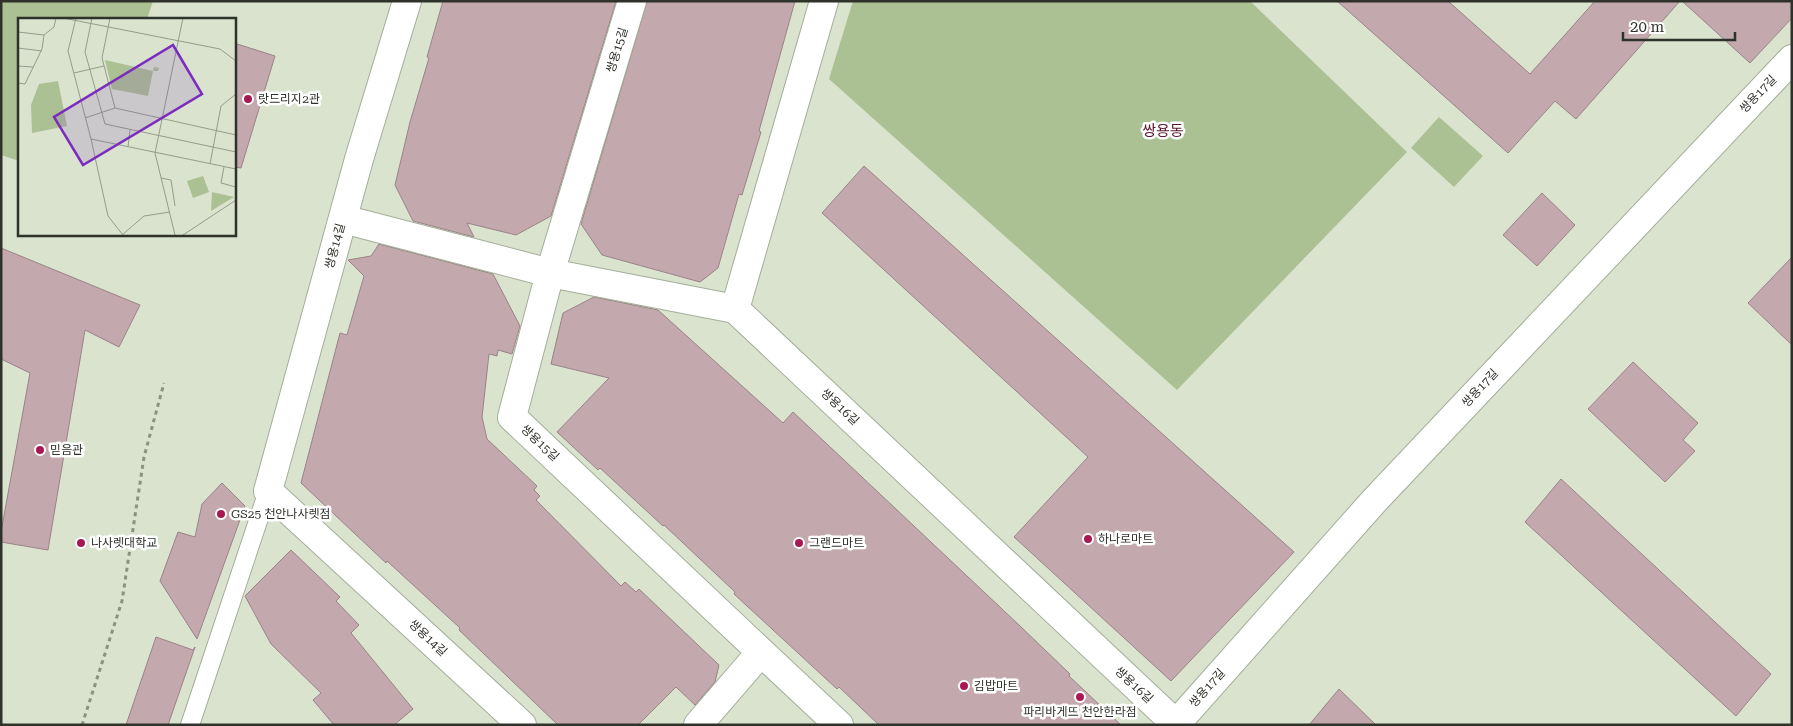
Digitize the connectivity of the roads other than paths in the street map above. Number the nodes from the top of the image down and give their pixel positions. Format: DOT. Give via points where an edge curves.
graph roads {
  1 [pos="407,1"];
  2 [pos="632,1"];
  3 [pos="824,1"];
  4 [pos="1792,59"];
  5 [pos="343,219"];
  6 [pos="550,273"];
  7 [pos="736,308"];
  8 [pos="268,491"];
  9 [pos="761,652"];
  10 [pos="1176,724"];
  11 [pos="190,725"];
  12 [pos="522,725"];
  13 [pos="698,725"];
  14 [pos="839,725"];
  1 -- 5 [label="street, 쌍용14길"];
  2 -- 6 [label="street, 쌍용15길"];
  3 -- 7 [label="street"];
  4 -- 10 [label="street, 쌍용17길" via="1375,500"];
  5 -- 6 [label="street"];
  5 -- 8 [label="street, 쌍용14길"];
  6 -- 7 [label="street"];
  6 -- 9 [label="street, 쌍용15길" via="512,417"];
  7 -- 10 [label="street, 쌍용16길"];
  8 -- 11 [label="lane, 쌍용14길"];
  8 -- 12 [label="street, 쌍용14길"];
  9 -- 13 [label="street"];
  9 -- 14 [label="street, 쌍용15길"];
}
